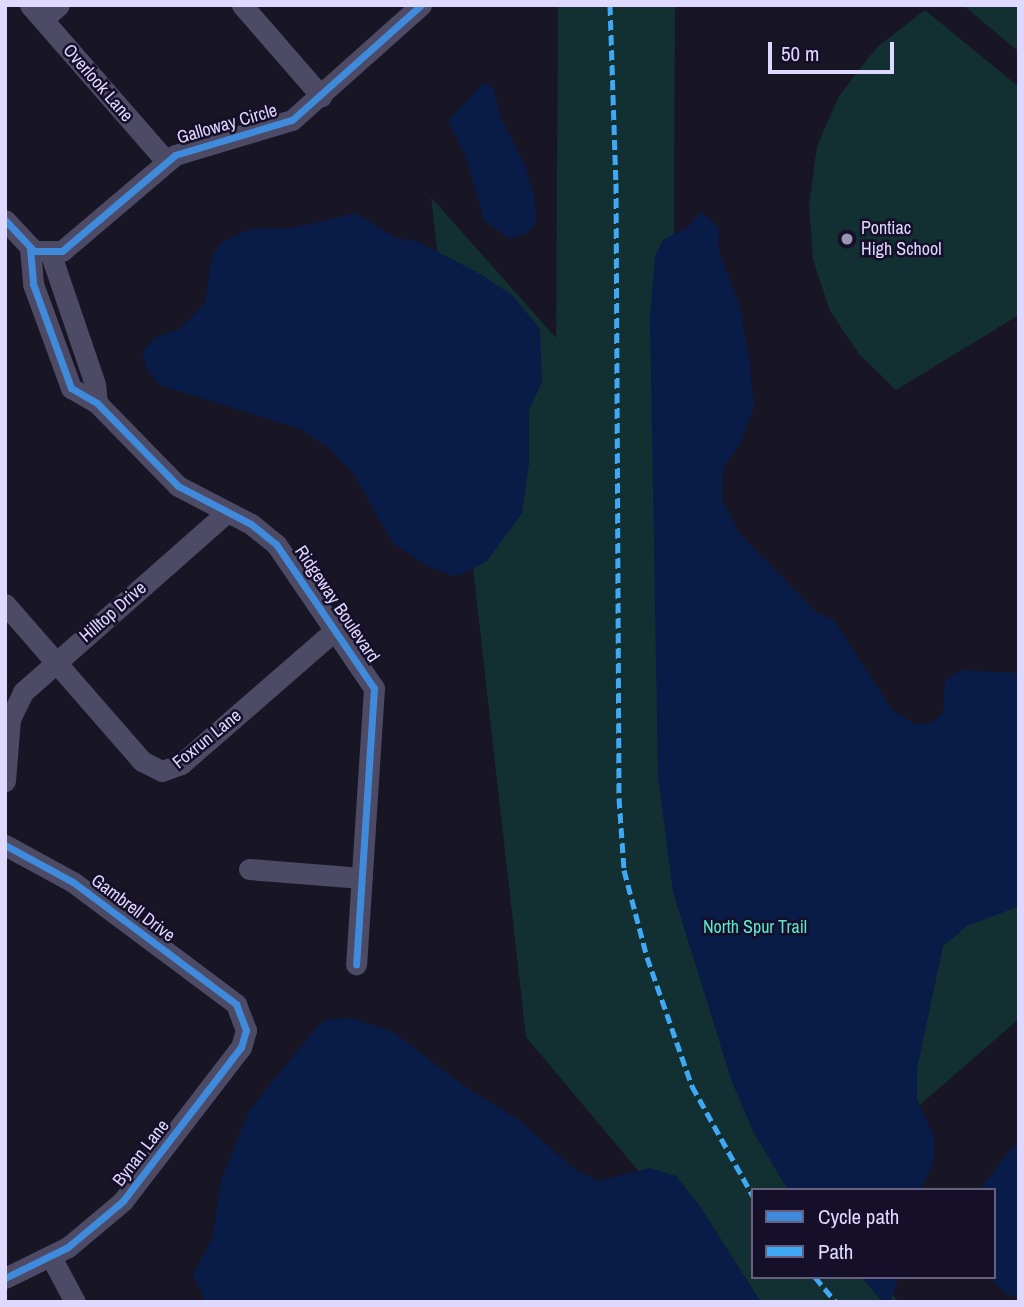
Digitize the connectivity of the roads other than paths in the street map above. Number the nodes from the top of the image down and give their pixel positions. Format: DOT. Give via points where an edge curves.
graph roads {
  1 [pos="59,5"];
  2 [pos="242,5"];
  3 [pos="421,5"];
  4 [pos="37,12"];
  5 [pos="321,96"];
  6 [pos="166,161"];
  7 [pos="5,220"];
  8 [pos="30,248"];
  9 [pos="51,255"];
  10 [pos="97,403"];
  11 [pos="227,512"];
  12 [pos="5,604"];
  13 [pos="335,630"];
  14 [pos="56,662"];
  15 [pos="8,723"];
  16 [pos="5,781"];
  17 [pos="5,845"];
  18 [pos="248,869"];
  19 [pos="362,878"];
  20 [pos="356,964"];
  21 [pos="236,1004"];
  22 [pos="51,1257"];
  23 [pos="5,1279"];
  24 [pos="75,1302"];
  1 -- 4 [label="street"];
  2 -- 5 [label="street"];
  3 -- 5 [label="street, Galloway Circle"];
  4 -- 6 [label="street, Overlook Lane"];
  5 -- 6 [label="street, Galloway Circle" via="278,128 186,150"];
  6 -- 9 [label="street, Galloway Circle" via="67,248"];
  7 -- 8 [label="street"];
  8 -- 9 [label="street"];
  8 -- 10 [label="street, Ridgeway Boulevard" via="33,284 65,379 79,396"];
  9 -- 10 [label="street" via="95,384"];
  10 -- 11 [label="street, Ridgeway Boulevard" via="166,476"];
  11 -- 13 [label="street, Ridgeway Boulevard" via="260,530 281,550"];
  11 -- 14 [label="street, Hilltop Drive"];
  12 -- 14 [label="street"];
  13 -- 14 [label="street, Foxrun Lane" via="181,764 167,771 146,765"];
  13 -- 19 [label="street, Ridgeway Boulevard" via="376,698"];
  14 -- 15 [label="street, Hilltop Drive" via="23,692"];
  15 -- 16 [label="street, Hilltop Drive"];
  17 -- 21 [label="street, Gambrell Drive" via="73,882"];
  18 -- 19 [label="street"];
  19 -- 20 [label="street, Ridgeway Boulevard"];
  21 -- 22 [label="street, Bynan Lane" via="246,1023 241,1047 123,1202"];
  22 -- 23 [label="street, Bynan Lane"];
  22 -- 24 [label="street"];
}
